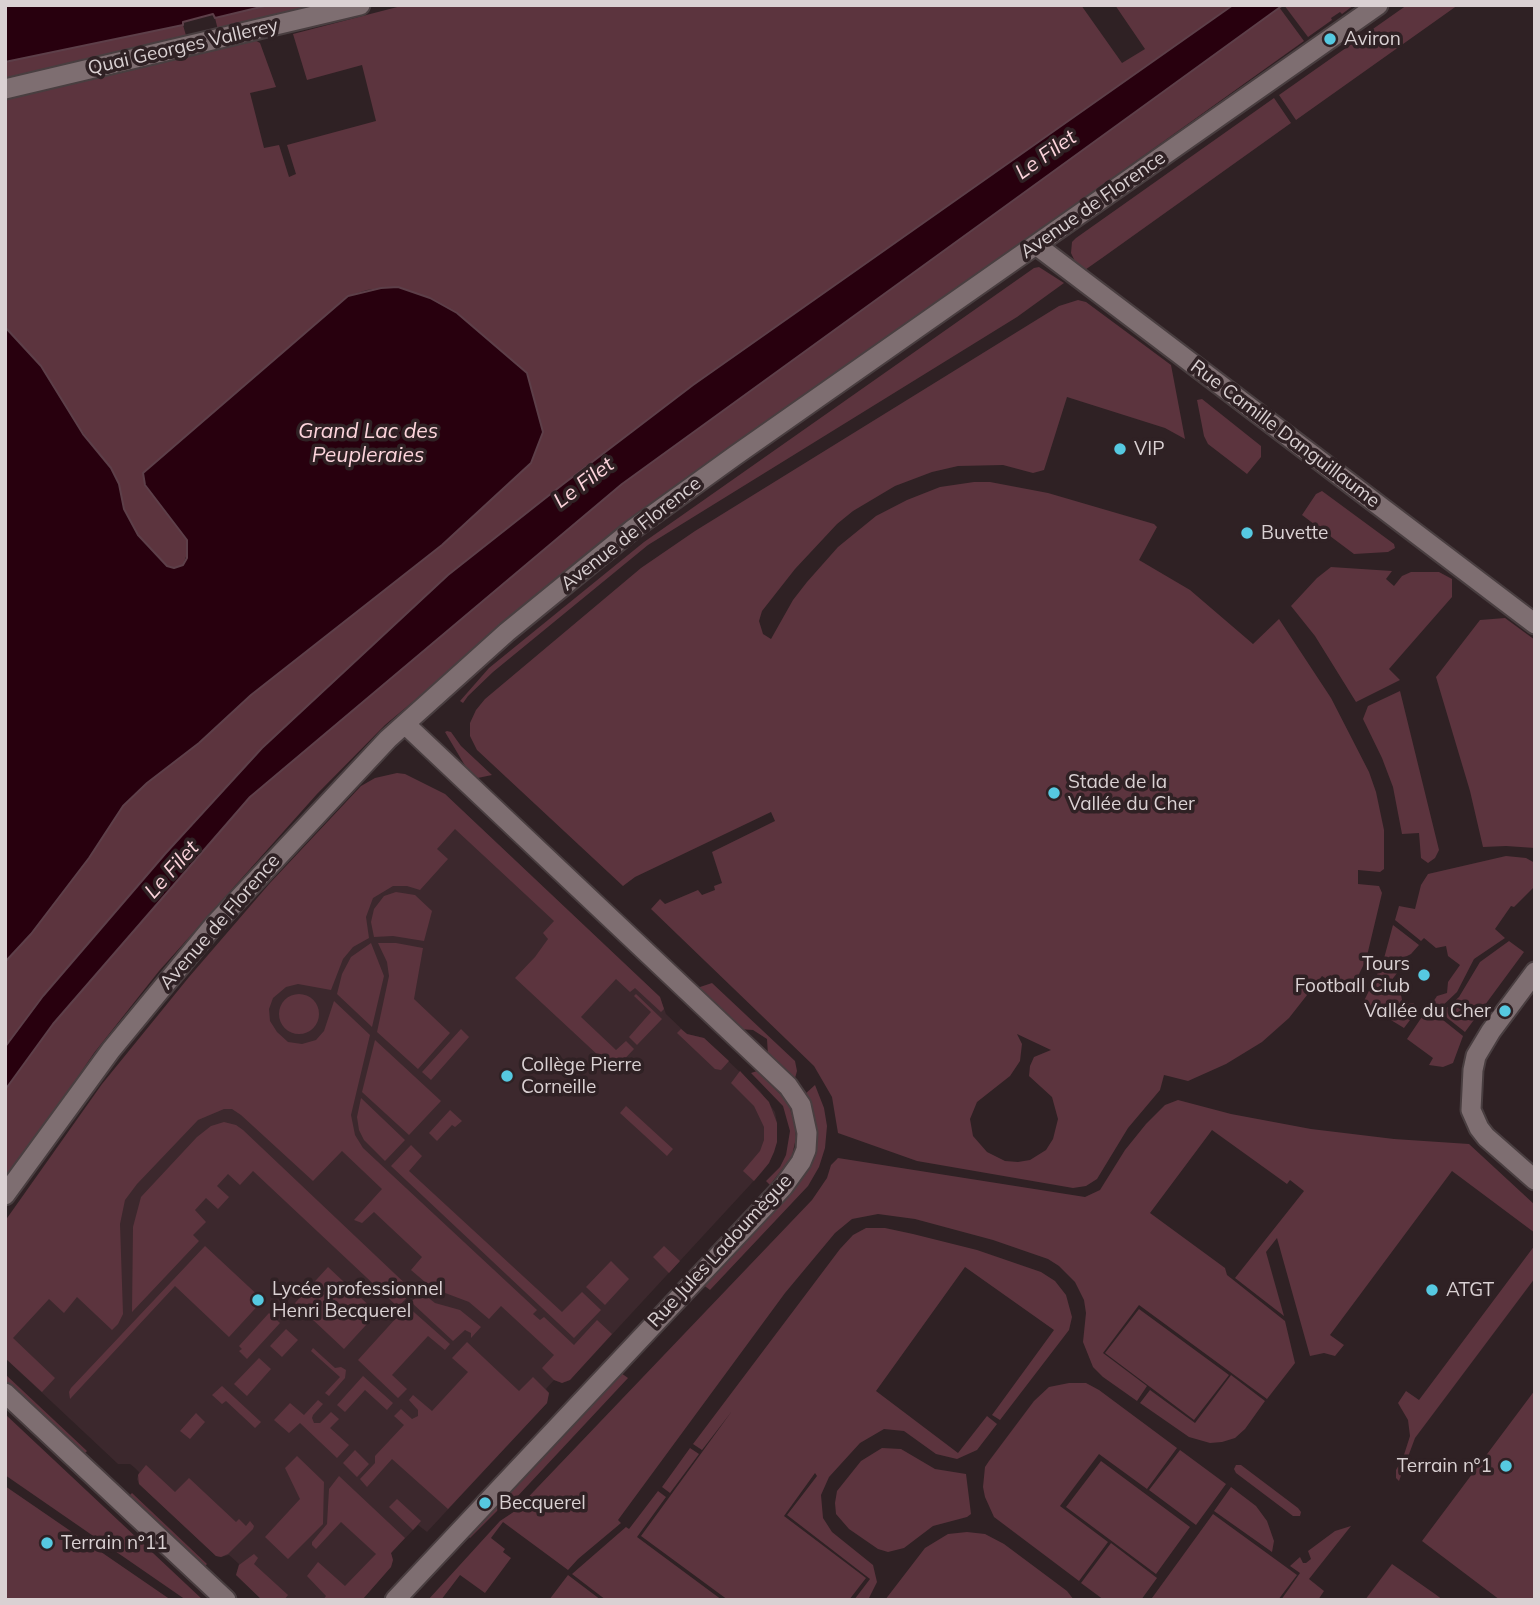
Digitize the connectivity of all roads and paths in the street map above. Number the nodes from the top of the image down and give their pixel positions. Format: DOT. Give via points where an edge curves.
graph roads {
  1 [pos="360,5"];
  2 [pos="1378,5"];
  3 [pos="5,89"];
  4 [pos="1036,245"];
  5 [pos="1535,624"];
  6 [pos="405,724"];
  7 [pos="1535,972"];
  8 [pos="1472,1086"];
  9 [pos="1535,1164"];
  10 [pos="1535,1180"];
  11 [pos="5,1195"];
  12 [pos="5,1393"];
  13 [pos="226,1600"];
  14 [pos="395,1600"];
  1 -- 3 [label="street, Quai Georges Vallerey"];
  2 -- 4 [label="street, Avenue de Florence"];
  4 -- 5 [label="street, Rue Camille Danguillaume"];
  4 -- 6 [label="street, Avenue de Florence" via="632,530 507,632"];
  6 -- 11 [label="street, Avenue de Florence" via="214,925 111,1050"];
  6 -- 14 [label="street, Rue Jules Ladoumègue" via="788,1086 801,1105 807,1133 801,1162 783,1187"];
  7 -- 8 [label="street" via="1482,1044"];
  8 -- 9 [label="street" via="1498,1131"];
  8 -- 10 [label="street" via="1471,1110 1479,1128"];
  12 -- 13 [label="street"];
}
